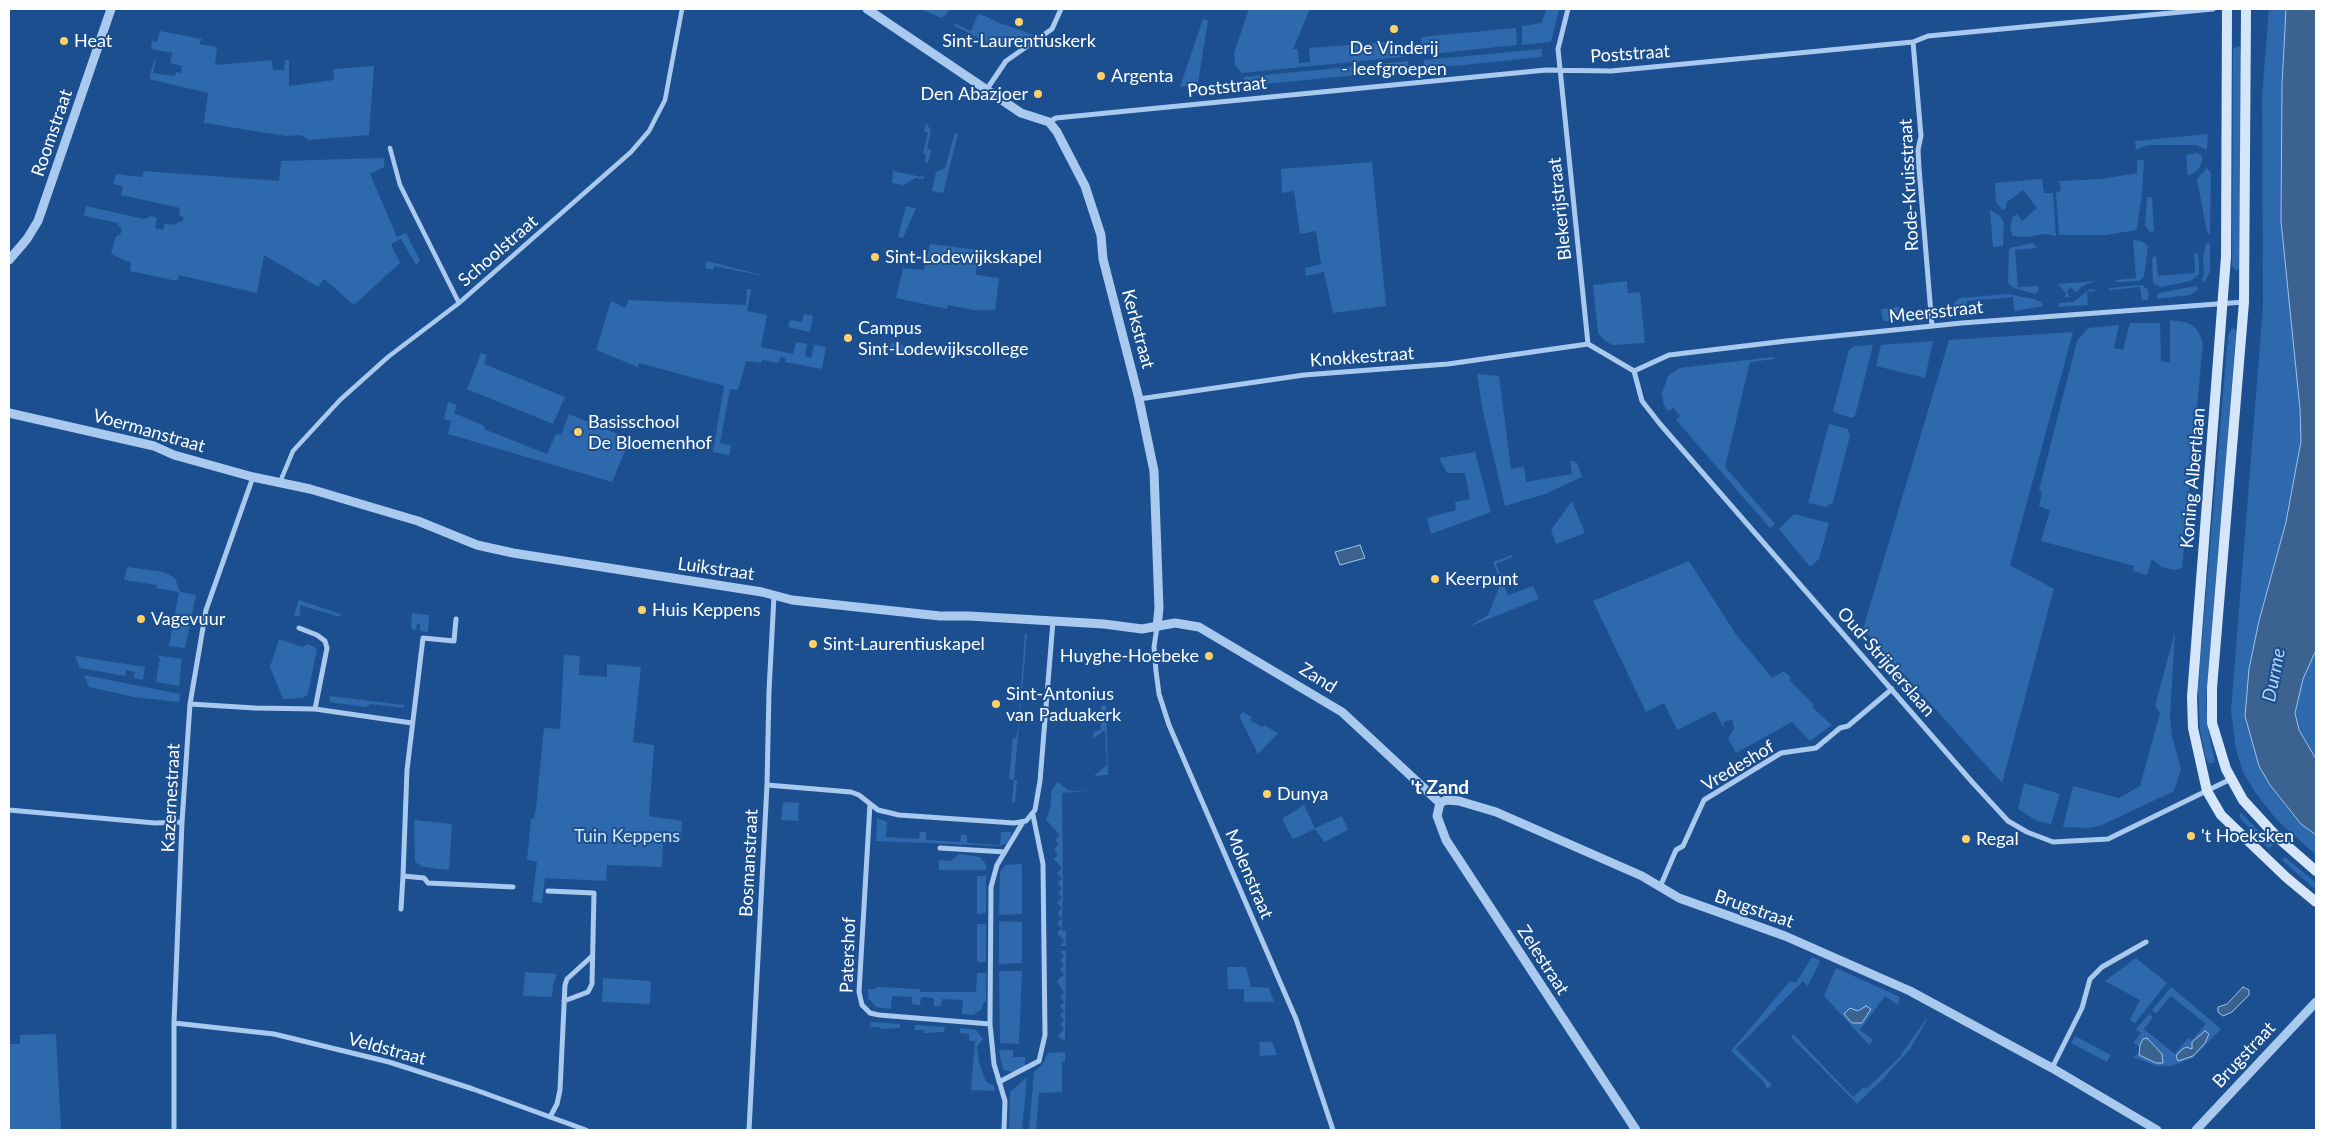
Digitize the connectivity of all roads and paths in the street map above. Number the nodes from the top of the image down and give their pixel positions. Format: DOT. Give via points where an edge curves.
graph roads {
  1 [pos="111,9"];
  2 [pos="682,9"];
  3 [pos="867,9"];
  4 [pos="1061,9"];
  5 [pos="1568,9"];
  6 [pos="2213,9"];
  7 [pos="2227,9"];
  8 [pos="2246,9"];
  9 [pos="1913,42"];
  10 [pos="1560,70"];
  11 [pos="987,89"];
  12 [pos="1050,122"];
  13 [pos="390,148"];
  14 [pos="9,260"];
  15 [pos="2244,302"];
  16 [pos="460,303"];
  17 [pos="2224,303"];
  18 [pos="1932,326"];
  19 [pos="1588,344"];
  20 [pos="1634,371"];
  21 [pos="1139,399"];
  22 [pos="9,413"];
  23 [pos="253,477"];
  24 [pos="280,482"];
  25 [pos="774,596"];
  26 [pos="456,619"];
  27 [pos="1053,621"];
  28 [pos="1157,627"];
  29 [pos="299,628"];
  30 [pos="1892,689"];
  31 [pos="190,704"];
  32 [pos="316,709"];
  33 [pos="412,723"];
  34 [pos="2231,779"];
  35 [pos="767,785"];
  36 [pos="2207,791"];
  37 [pos="1440,803"];
  38 [pos="870,804"];
  39 [pos="9,810"];
  40 [pos="1033,815"];
  41 [pos="182,822"];
  42 [pos="1022,822"];
  43 [pos="940,848"];
  44 [pos="1005,852"];
  45 [pos="2316,871"];
  46 [pos="403,876"];
  47 [pos="513,887"];
  48 [pos="1660,887"];
  49 [pos="548,891"];
  50 [pos="2316,902"];
  51 [pos="401,909"];
  52 [pos="2146,942"];
  53 [pos="591,957"];
  54 [pos="564,1000"];
  55 [pos="2316,1002"];
  56 [pos="174,1023"];
  57 [pos="990,1024"];
  58 [pos="2052,1068"];
  59 [pos="999,1082"];
  60 [pos="550,1117"];
  61 [pos="1633,1129"];
  62 [pos="174,1130"];
  63 [pos="586,1130"];
  64 [pos="749,1130"];
  65 [pos="1004,1130"];
  66 [pos="1333,1130"];
  67 [pos="2157,1130"];
  68 [pos="2196,1130"];
  1 -- 14 [label="street, Roomstraat" via="45,204 28,239"];
  2 -- 16 [label="street, Schoolstraat" via="664,100 648,131 625,157"];
  3 -- 11 [label="street"];
  4 -- 11 [label="street" via="1052,29 1006,61"];
  5 -- 10 [label="street, Blekerijstraat" via="1558,48"];
  6 -- 9 [label="street, Poststraat" via="1928,36"];
  7 -- 17 [label="main road, Koning Albertlaan"];
  8 -- 15 [label="main road, Koning Albertlaan"];
  9 -- 10 [label="street, Poststraat" via="1611,71"];
  9 -- 18 [label="street, Rode-Kruisstraat"];
  10 -- 12 [label="street, Poststraat" via="1056,118"];
  10 -- 19 [label="street, Blekerijstraat"];
  11 -- 12 [label="street" via="1021,113"];
  12 -- 21 [label="street, Kerkstraat" via="1085,186 1101,235 1103,259"];
  13 -- 16 [label="street" via="400,186"];
  15 -- 17 [label="street, Meersstraat"];
  15 -- 34 [label="main road, Koning Albertlaan" via="2211,706 2214,734"];
  16 -- 24 [label="street, Schoolstraat" via="388,356 340,400 293,451"];
  17 -- 18 [label="street, Meersstraat"];
  17 -- 36 [label="main road, Koning Albertlaan" via="2192,697 2195,740"];
  18 -- 20 [label="street, Meersstraat" via="1669,355"];
  19 -- 20 [label="street"];
  19 -- 21 [label="street, Knokkestraat" via="1448,364 1304,375"];
  20 -- 30 [label="street, Oud-Strijderslaan" via="1642,401 1660,424"];
  21 -- 28 [label="street, Kerkstraat" via="1154,471"];
  22 -- 23 [label="street, Voermanstraat" via="144,443 174,455"];
  23 -- 24 [label="street, Voermanstraat"];
  23 -- 31 [label="street, Kazernestraat" via="206,610"];
  24 -- 25 [label="street, Luikstraat" via="418,522 499,550"];
  25 -- 27 [label="street, Luikstraat" via="940,616"];
  25 -- 35 [label="street, Bosmanstraat"];
  26 -- 33 [label="street" via="454,640 423,638"];
  27 -- 28 [label="street, Luikstraat" via="1142,629"];
  27 -- 40 [label="street" via="1040,781"];
  28 -- 37 [label="street, Zand" via="1176,623 1205,629 1325,700"];
  28 -- 66 [label="street, Molenstraat" via="1154,647 1156,671 1169,725 1292,1011"];
  29 -- 32 [label="street" via="325,640 327,648"];
  30 -- 36 [label="street, Oud-Strijderslaan" via="1996,809 2027,832 2053,842 2108,840"];
  30 -- 48 [label="street, Vredeshof" via="1816,748 1781,754 1704,800"];
  31 -- 32 [label="street"];
  31 -- 41 [label="street, Kazernestraat"];
  32 -- 33 [label="street"];
  33 -- 46 [label="street" via="406,779"];
  34 -- 36 [label="street, Oud-Strijderslaan"];
  34 -- 45 [label="main road, Koning Albertlaan" via="2243,800 2264,824"];
  35 -- 38 [label="street" via="851,792"];
  35 -- 64 [label="street, Bosmanstraat"];
  36 -- 50 [label="main road, Koning Albertlaan" via="2232,828"];
  37 -- 48 [label="street, Brugstraat" via="1459,801 1496,812 1642,876"];
  37 -- 61 [label="street, Zelestraat" via="1437,816 1446,840"];
  38 -- 42 [label="street" via="889,814"];
  38 -- 57 [label="street, Patershof" via="859,992 862,1005 879,1016"];
  39 -- 41 [label="street" via="155,823"];
  40 -- 42 [label="street"];
  40 -- 59 [label="street" via="1043,864 1045,1035 1039,1061"];
  41 -- 56 [label="street, Kazernestraat"];
  42 -- 44 [label="street"];
  43 -- 44 [label="street"];
  44 -- 57 [label="street" via="997,865 991,887"];
  46 -- 47 [label="street" via="424,878 428,883 437,884"];
  46 -- 51 [label="street"];
  48 -- 58 [label="street, Brugstraat" via="1705,909 1820,951 1928,999"];
  49 -- 53 [label="street" via="594,893"];
  52 -- 58 [label="street" via="2102,967 2090,979 2082,1008"];
  53 -- 54 [label="street" via="567,979"];
  53 -- 54 [label="street" via="593,978 588,992"];
  54 -- 60 [label="street" via="560,1090"];
  55 -- 68 [label="street, Brugstraat"];
  56 -- 60 [label="street, Veldstraat" via="274,1034 389,1062"];
  56 -- 62 [label="street, Kazernestraat"];
  57 -- 59 [label="street"];
  58 -- 67 [label="street, Brugstraat"];
  59 -- 65 [label="street" via="1005,1101"];
  60 -- 63 [label="street, Veldstraat"];
}
